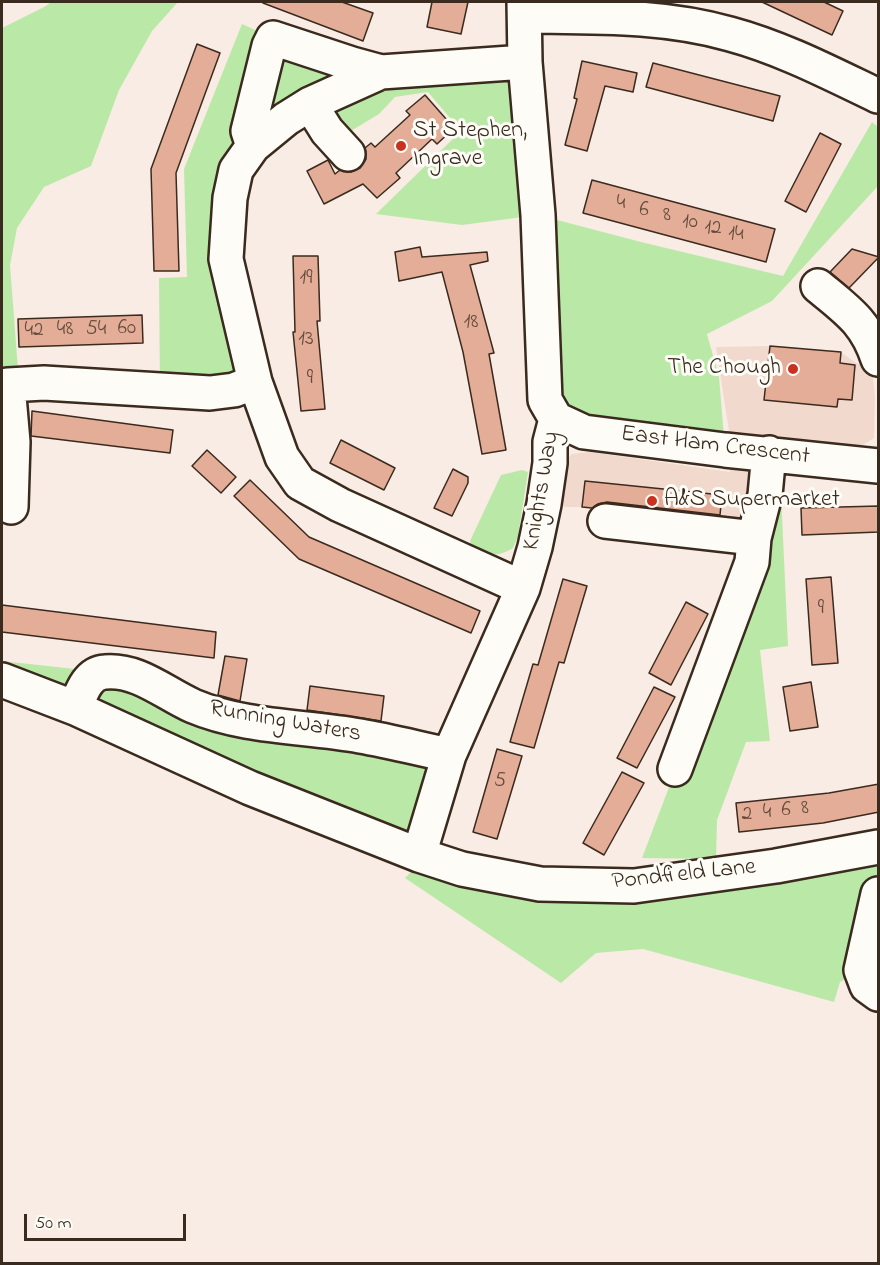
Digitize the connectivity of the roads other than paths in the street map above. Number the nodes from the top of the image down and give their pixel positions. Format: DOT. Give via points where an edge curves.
graph roads {
  1 [pos="525,8"];
  2 [pos="525,62"];
  3 [pos="381,72"];
  4 [pos="879,96"];
  5 [pos="310,104"];
  6 [pos="253,146"];
  7 [pos="348,154"];
  8 [pos="818,286"];
  9 [pos="879,359"];
  10 [pos="255,382"];
  11 [pos="556,419"];
  12 [pos="770,453"];
  13 [pos="878,458"];
  14 [pos="11,507"];
  15 [pos="605,521"];
  16 [pos="754,538"];
  17 [pos="523,588"];
  18 [pos="2,680"];
  19 [pos="75,708"];
  20 [pos="449,755"];
  21 [pos="675,769"];
  22 [pos="879,847"];
  23 [pos="419,855"];
  24 [pos="879,894"];
  25 [pos="864,985"];
  1 -- 2 [label="street, Knights Way"];
  1 -- 4 [label="street" via="691,25 730,34 820,68"];
  2 -- 3 [label="street"];
  2 -- 11 [label="street, Knights Way" via="538,215 545,400"];
  3 -- 5 [label="street"];
  3 -- 6 [label="street" via="273,38 248,131"];
  5 -- 6 [label="street"];
  5 -- 7 [label="street"];
  6 -- 10 [label="street" via="236,170 226,260"];
  8 -- 9 [label="street" via="854,315 872,339"];
  10 -- 14 [label="street" via="210,393 44,383 8,385 13,442"];
  10 -- 17 [label="street" via="282,457 300,483"];
  11 -- 12 [label="street, East Ham Crescent" via="584,432"];
  11 -- 17 [label="street, Knights Way" via="544,504"];
  12 -- 13 [label="street, East Ham Crescent"];
  12 -- 16 [label="street"];
  15 -- 16 [label="street"];
  16 -- 21 [label="street" via="752,562"];
  17 -- 20 [label="street, Knights Way"];
  18 -- 19 [label="street"];
  19 -- 20 [label="street, Running Waters" via="88,681 102,672 120,671 223,716 360,736"];
  19 -- 23 [label="street" via="250,788"];
  20 -- 23 [label="street, Knights Way"];
  22 -- 23 [label="street, Pondfield Lane" via="634,886 540,884 462,869"];
  24 -- 25 [label="street" via="861,970"];
}
